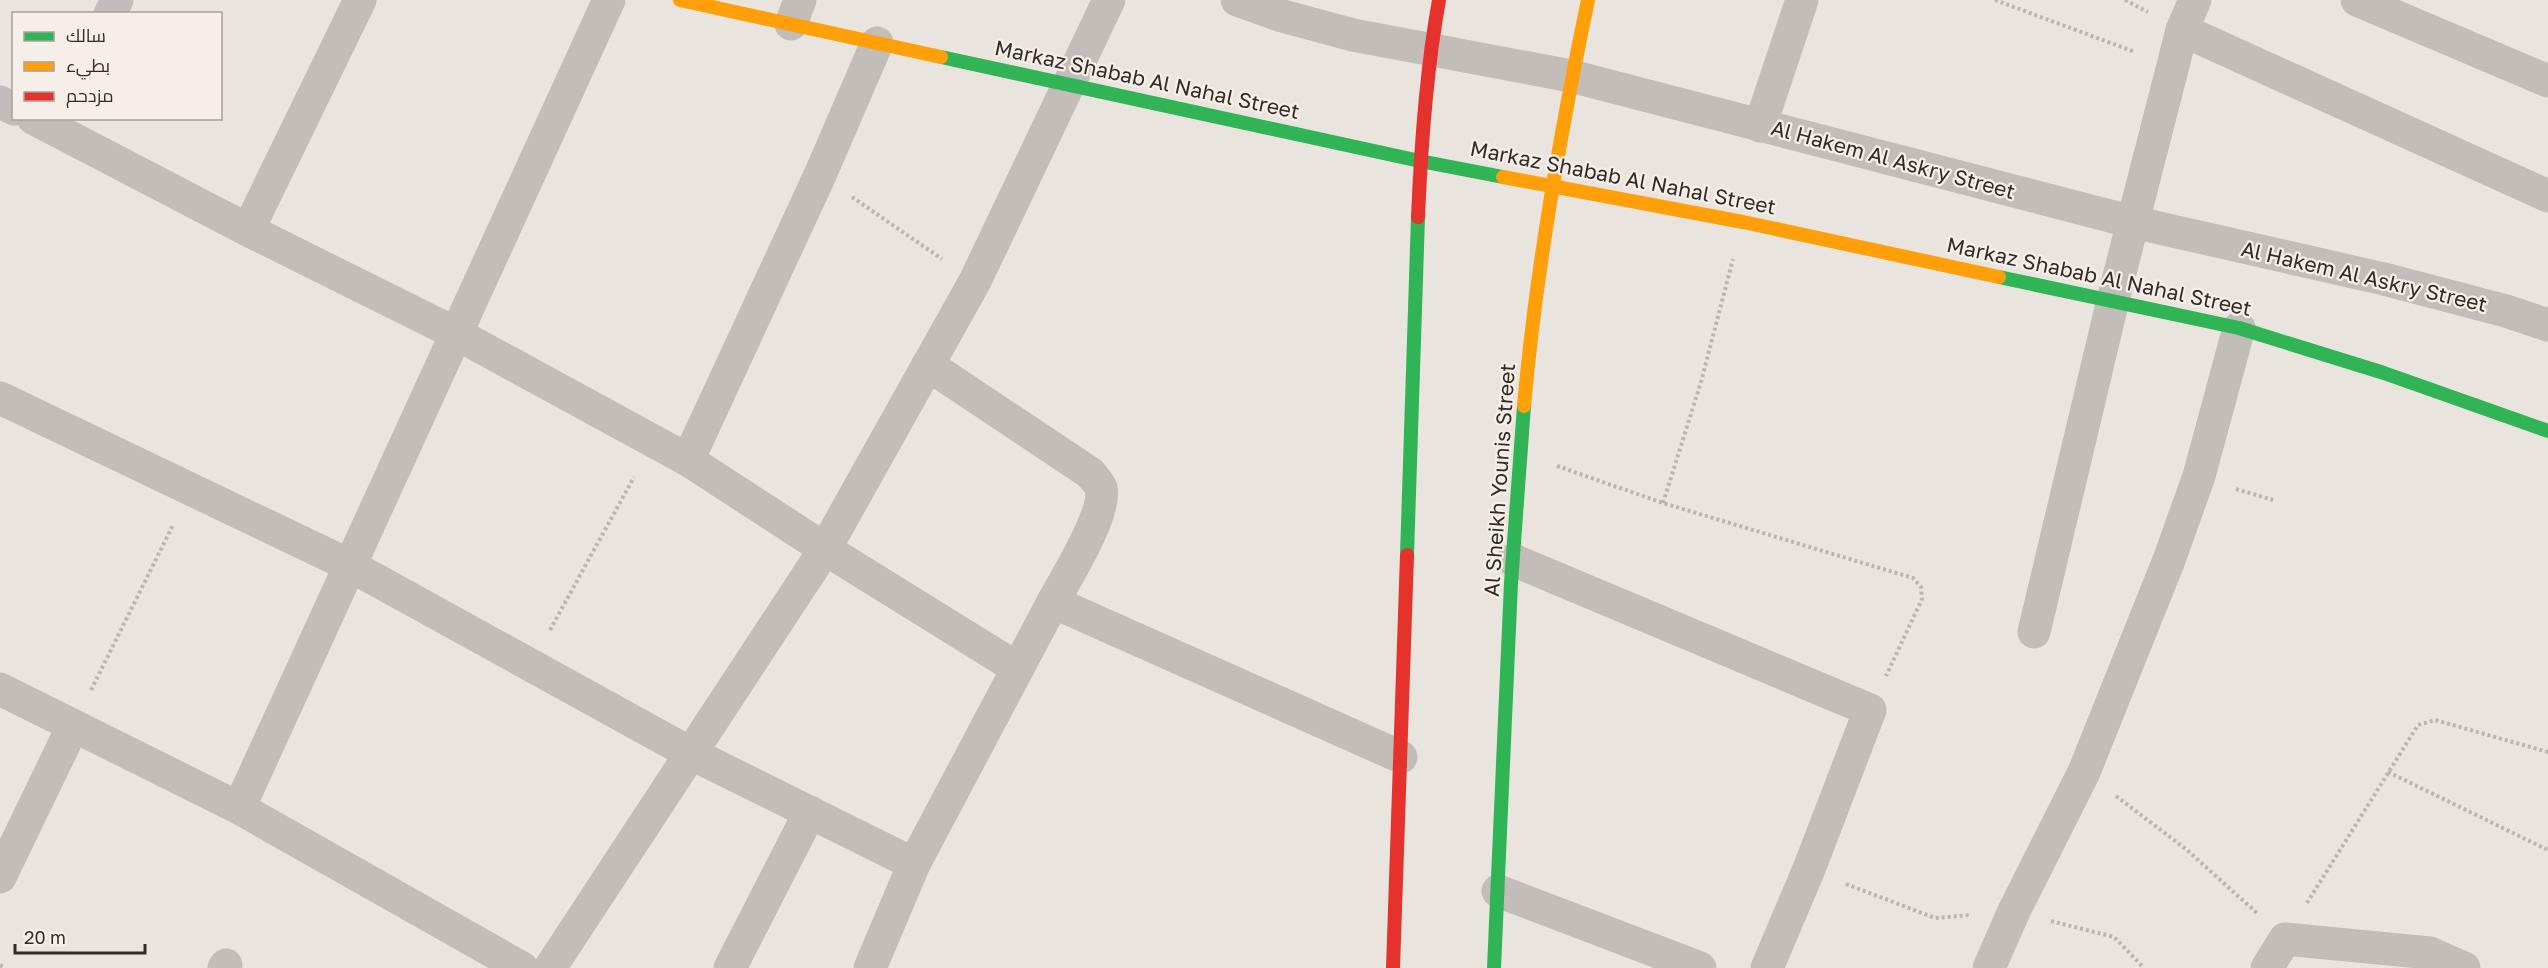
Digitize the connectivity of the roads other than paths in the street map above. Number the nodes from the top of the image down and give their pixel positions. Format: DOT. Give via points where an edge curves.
graph roads {
  1 [pos="360,0"];
  2 [pos="609,0"];
  3 [pos="680,0"];
  4 [pos="1109,0"];
  5 [pos="1237,0"];
  6 [pos="1439,0"];
  7 [pos="1587,0"];
  8 [pos="1802,0"];
  9 [pos="2195,0"];
  10 [pos="2357,0"];
  11 [pos="795,12"];
  12 [pos="2182,30"];
  13 [pos="877,43"];
  14 [pos="1430,51"];
  15 [pos="1571,76"];
  16 [pos="2548,81"];
  17 [pos="1071,85"];
  18 [pos="51,122"];
  19 [pos="1760,126"];
  20 [pos="1420,161"];
  21 [pos="1552,186"];
  22 [pos="2548,196"];
  23 [pos="2133,222"];
  24 [pos="248,230"];
  25 [pos="2113,300"];
  26 [pos="2548,325"];
  27 [pos="2239,328"];
  28 [pos="455,333"];
  29 [pos="928,365"];
  30 [pos="0,398"];
  31 [pos="2548,431"];
  32 [pos="688,460"];
  33 [pos="825,549"];
  34 [pos="1513,560"];
  35 [pos="349,566"];
  36 [pos="1053,602"];
  37 [pos="2034,632"];
  38 [pos="1017,668"];
  39 [pos="0,689"];
  40 [pos="73,726"];
  41 [pos="690,753"];
  42 [pos="1401,757"];
  43 [pos="239,808"];
  44 [pos="810,812"];
  45 [pos="914,864"];
  46 [pos="0,878"];
  47 [pos="1497,891"];
  48 [pos="522,968"];
  49 [pos="550,968"];
  50 [pos="730,968"];
  51 [pos="870,968"];
  52 [pos="1393,968"];
  53 [pos="1494,968"];
  54 [pos="1700,968"];
  55 [pos="1767,968"];
  56 [pos="1989,968"];
  57 [pos="2267,968"];
  58 [pos="2464,968"];
  1 -- 24 [label="street"];
  2 -- 28 [label="street"];
  3 -- 11 [label="street, Markaz Shabab Al Nahal Street"];
  4 -- 17 [label="street"];
  5 -- 14 [label="street, Al Hakem Al Askry Street" via="1353,35"];
  6 -- 14 [label="street"];
  7 -- 15 [label="street, Al Sheikh Younis Street"];
  8 -- 19 [label="street"];
  9 -- 12 [label="street"];
  10 -- 16 [label="street"];
  11 -- 13 [label="street, Markaz Shabab Al Nahal Street"];
  12 -- 22 [label="street"];
  12 -- 23 [label="street"];
  13 -- 17 [label="street, Markaz Shabab Al Nahal Street"];
  13 -- 32 [label="street"];
  14 -- 15 [label="street, Al Hakem Al Askry Street"];
  14 -- 20 [label="street"];
  15 -- 19 [label="street, Al Hakem Al Askry Street"];
  15 -- 21 [label="street, Al Sheikh Younis Street"];
  17 -- 20 [label="street, Markaz Shabab Al Nahal Street"];
  17 -- 29 [label="street" via="975,281"];
  18 -- 24 [label="street"];
  19 -- 23 [label="street, Al Hakem Al Askry Street"];
  20 -- 21 [label="street, Markaz Shabab Al Nahal Street"];
  20 -- 42 [label="street"];
  21 -- 25 [label="street, Markaz Shabab Al Nahal Street"];
  21 -- 34 [label="street, Al Sheikh Younis Street" via="1520,453"];
  23 -- 25 [label="street"];
  23 -- 26 [label="street, Al Hakem Al Askry Street" via="2384,279"];
  24 -- 28 [label="street"];
  25 -- 27 [label="street, Markaz Shabab Al Nahal Street"];
  25 -- 37 [label="street"];
  27 -- 31 [label="street, Markaz Shabab Al Nahal Street" via="2384,373"];
  27 -- 56 [label="street" via="2195,487 2169,560 2085,772"];
  28 -- 32 [label="street"];
  28 -- 35 [label="street"];
  29 -- 33 [label="street"];
  29 -- 36 [label="street" via="1090,473 1101,487 1095,523"];
  30 -- 35 [label="street"];
  32 -- 33 [label="street"];
  33 -- 38 [label="street"];
  33 -- 41 [label="street"];
  34 -- 47 [label="street, Al Sheikh Younis Street"];
  34 -- 55 [label="street" via="1870,710"];
  35 -- 41 [label="street"];
  35 -- 43 [label="street"];
  36 -- 38 [label="street"];
  36 -- 42 [label="street"];
  38 -- 45 [label="street"];
  39 -- 40 [label="street"];
  40 -- 43 [label="street"];
  40 -- 46 [label="street"];
  41 -- 44 [label="street"];
  41 -- 49 [label="street"];
  42 -- 52 [label="street"];
  43 -- 48 [label="street"];
  44 -- 45 [label="street"];
  44 -- 50 [label="street"];
  45 -- 51 [label="street"];
  47 -- 53 [label="street, Al Sheikh Younis Street"];
  47 -- 54 [label="street"];
  57 -- 58 [label="street" via="2285,939 2430,953"];
}
